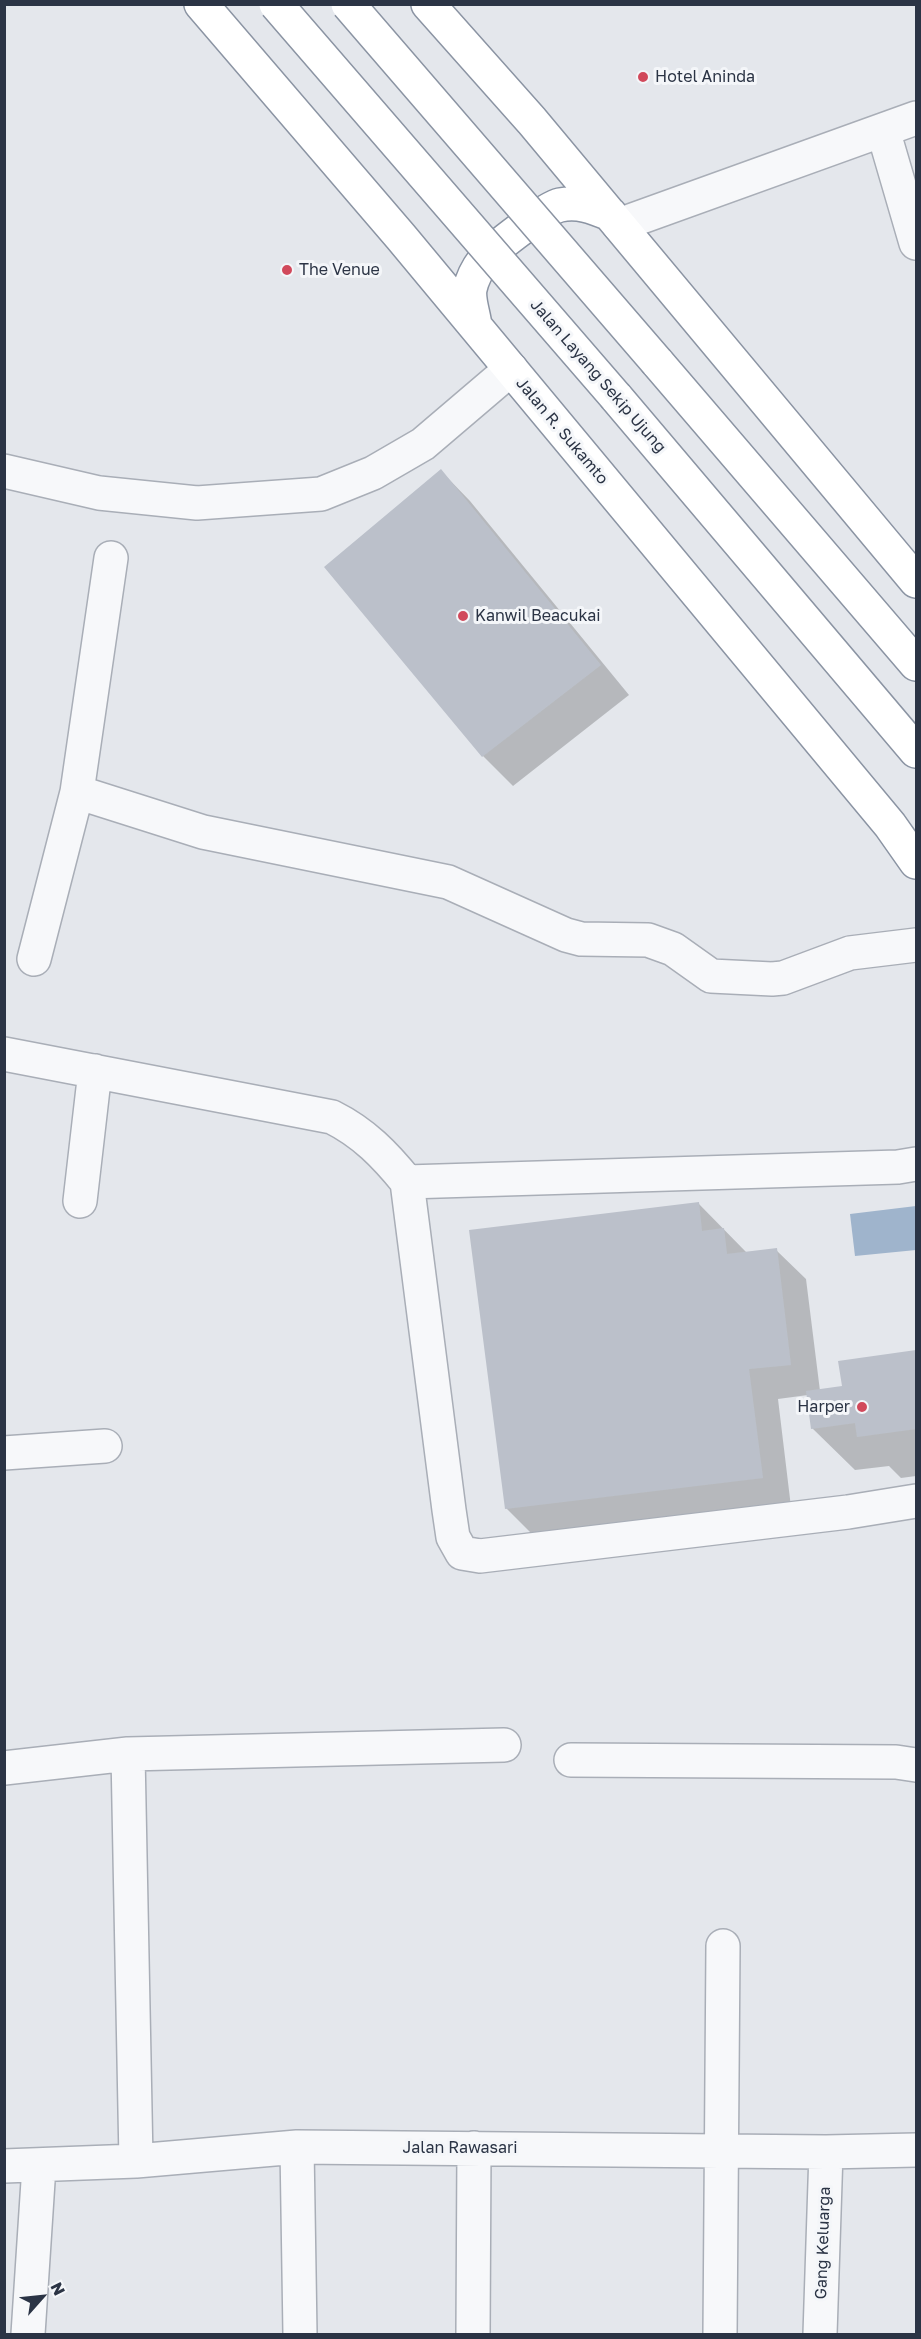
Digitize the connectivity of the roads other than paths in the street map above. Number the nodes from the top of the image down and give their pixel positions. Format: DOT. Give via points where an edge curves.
graph roads {
  1 [pos="201,4"];
  2 [pos="276,4"];
  3 [pos="348,4"];
  4 [pos="428,4"];
  5 [pos="916,118"];
  6 [pos="883,130"];
  7 [pos="614,220"];
  8 [pos="916,243"];
  9 [pos="476,326"];
  10 [pos="511,369"];
  11 [pos="4,471"];
  12 [pos="111,558"];
  13 [pos="916,581"];
  14 [pos="916,664"];
  15 [pos="916,751"];
  16 [pos="77,792"];
  17 [pos="916,862"];
  18 [pos="916,945"];
  19 [pos="34,959"];
  20 [pos="4,1054"];
  21 [pos="95,1071"];
  22 [pos="916,1164"];
  23 [pos="407,1182"];
  24 [pos="80,1201"];
  25 [pos="105,1446"];
  26 [pos="4,1453"];
  27 [pos="916,1501"];
  28 [pos="504,1745"];
  29 [pos="128,1754"];
  30 [pos="571,1760"];
  31 [pos="916,1765"];
  32 [pos="4,1768"];
  33 [pos="723,1946"];
  34 [pos="297,2147"];
  35 [pos="474,2148"];
  36 [pos="916,2150"];
  37 [pos="723,2151"];
  38 [pos="826,2152"];
  39 [pos="136,2162"];
  40 [pos="4,2166"];
  41 [pos="39,2166"];
  42 [pos="28,2334"];
  43 [pos="300,2334"];
  44 [pos="473,2334"];
  45 [pos="720,2334"];
  46 [pos="820,2334"];
  1 -- 9 [label="highway, Jalan R. Sukamto"];
  2 -- 15 [label="highway, Jalan Layang Sekip Ujung, bridge"];
  3 -- 14 [label="highway, bridge"];
  4 -- 7 [label="highway"];
  5 -- 6 [label="street"];
  6 -- 7 [label="street"];
  6 -- 8 [label="street"];
  7 -- 9 [label="highway" via="591,206 575,204 545,212 484,260 470,292"];
  7 -- 13 [label="highway"];
  9 -- 10 [label="highway, Jalan R. Sukamto"];
  10 -- 11 [label="street" via="423,444 373,473 321,494 197,503 99,493"];
  10 -- 17 [label="highway, Jalan R. Sukamto" via="890,825"];
  12 -- 16 [label="street"];
  16 -- 18 [label="street" via="203,832 448,882 581,939 648,940 673,949 711,976 783,978 850,953"];
  16 -- 19 [label="street"];
  20 -- 21 [label="street"];
  21 -- 23 [label="street" via="332,1118 370,1141"];
  21 -- 24 [label="street"];
  22 -- 23 [label="street"];
  23 -- 27 [label="street" via="448,1510 453,1537 462,1553 480,1556"];
  25 -- 26 [label="street"];
  28 -- 29 [label="street"];
  29 -- 32 [label="street"];
  29 -- 39 [label="street"];
  30 -- 31 [label="street"];
  33 -- 37 [label="street"];
  34 -- 35 [label="street, Jalan Rawasari"];
  34 -- 39 [label="street, Jalan Rawasari"];
  34 -- 43 [label="street"];
  35 -- 37 [label="street, Jalan Rawasari"];
  35 -- 44 [label="street"];
  36 -- 38 [label="street, Jalan Rawasari"];
  37 -- 38 [label="street, Jalan Rawasari"];
  37 -- 45 [label="street"];
  38 -- 46 [label="street, Gang Keluarga"];
  39 -- 41 [label="street, Jalan Rawasari"];
  40 -- 41 [label="street, Jalan Rawasari"];
  41 -- 42 [label="street"];
}
